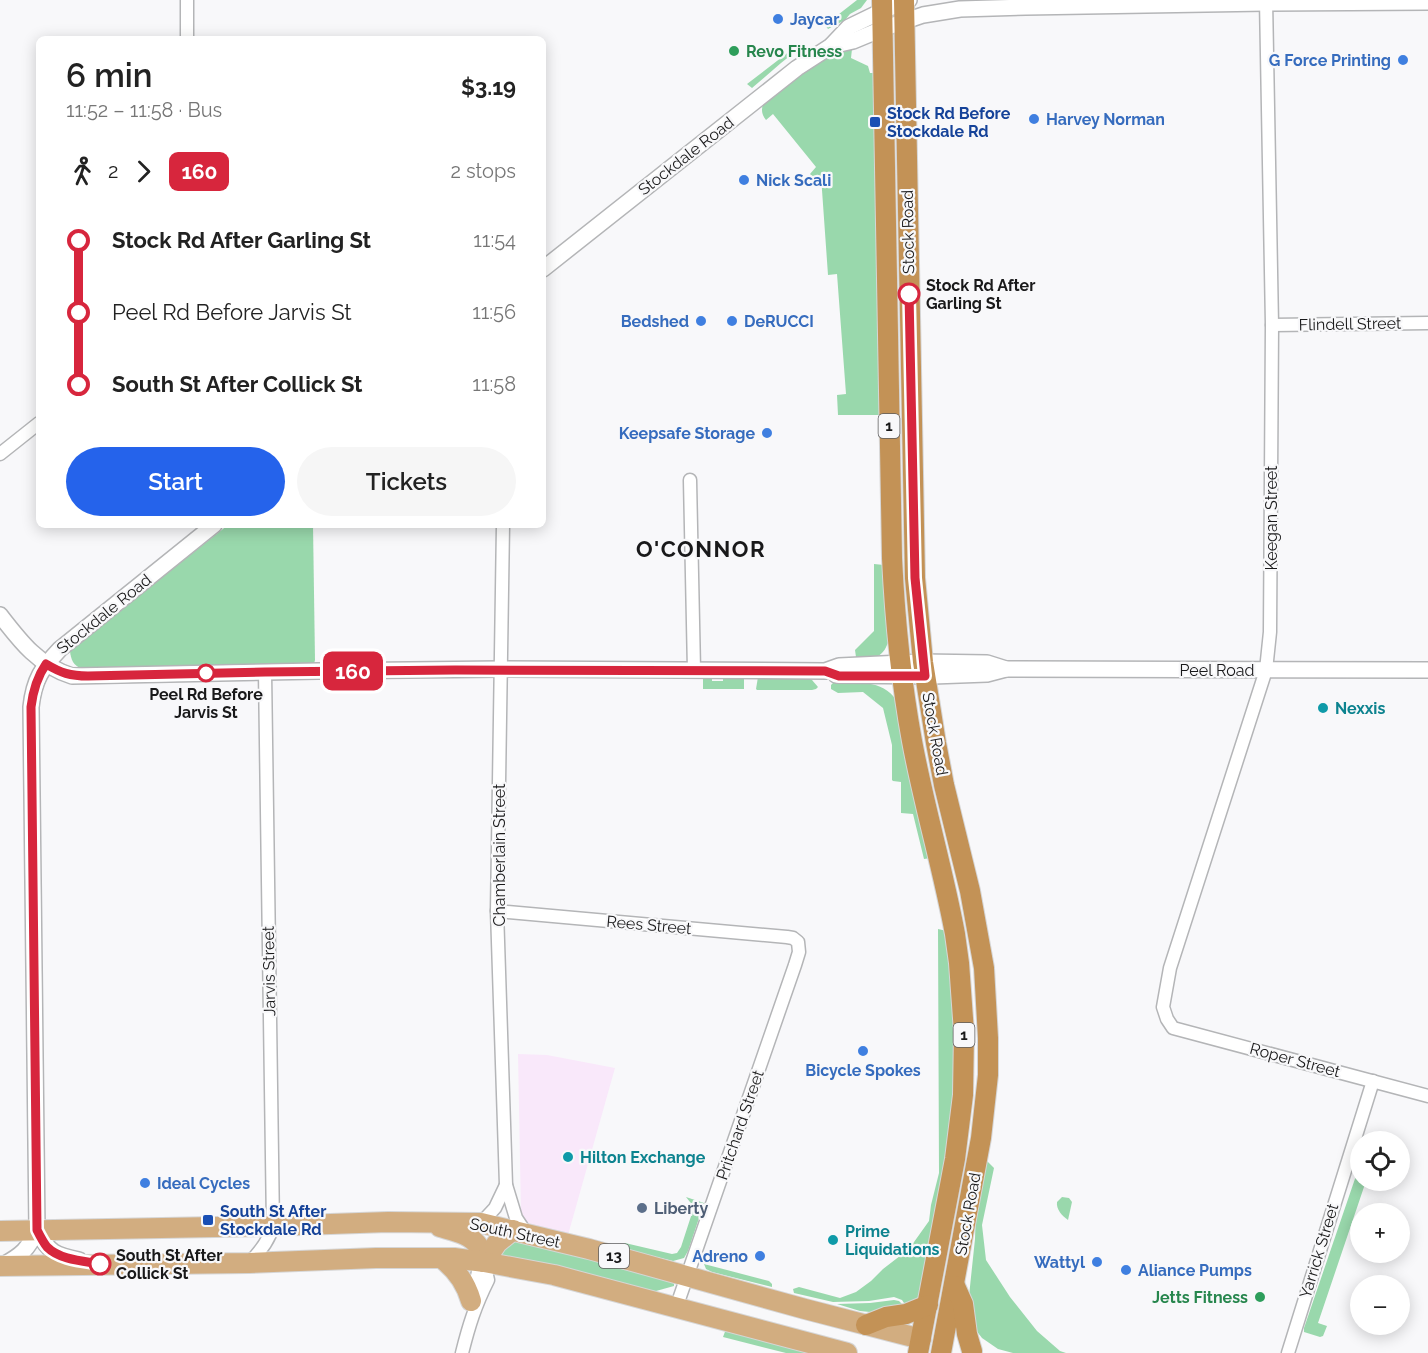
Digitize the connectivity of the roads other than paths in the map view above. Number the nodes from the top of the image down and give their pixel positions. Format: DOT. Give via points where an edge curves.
graph roads {
  1 [pos="187,0"];
  2 [pos="1266,2"];
  3 [pos="1428,2"];
  4 [pos="905,6"];
  5 [pos="882,13"];
  6 [pos="187,36"];
  7 [pos="546,267"];
  8 [pos="1428,323"];
  9 [pos="1272,325"];
  10 [pos="36,425"];
  11 [pos="0,454"];
  12 [pos="690,480"];
  13 [pos="210,528"];
  14 [pos="503,528"];
  15 [pos="0,615"];
  16 [pos="46,664"];
  17 [pos="500,669"];
  18 [pos="924,669"];
  19 [pos="694,670"];
  20 [pos="901,670"];
  21 [pos="1266,670"];
  22 [pos="1428,670"];
  23 [pos="265,672"];
  24 [pos="497,911"];
  25 [pos="798,942"];
  26 [pos="1167,1019"];
  27 [pos="1373,1081"];
  28 [pos="1428,1096"];
  29 [pos="506,1185"];
  30 [pos="420,1222"];
  31 [pos="481,1223"];
  32 [pos="273,1226"];
  33 [pos="37,1230"];
  34 [pos="0,1231"];
  35 [pos="519,1231"];
  36 [pos="441,1258"];
  37 [pos="484,1262"];
  38 [pos="249,1263"];
  39 [pos="100,1264"];
  40 [pos="0,1266"];
  41 [pos="687,1275"];
  42 [pos="955,1286"];
  43 [pos="928,1305"];
  44 [pos="676,1308"];
  45 [pos="471,1309"];
  46 [pos="866,1325"];
  47 [pos="920,1346"];
  48 [pos="942,1349"];
  49 [pos="976,1352"];
  50 [pos="462,1353"];
  51 [pos="847,1353"];
  52 [pos="1288,1353"];
  1 -- 6 [label="street"];
  2 -- 3 [label="street, Stockdale Road"];
  2 -- 4 [label="street, Stockdale Road" via="978,8 923,15"];
  2 -- 9 [label="street, Keegan Street"];
  4 -- 5 [label="street, Stockdale Road"];
  4 -- 18 [label="highway, Stock Road / 1" via="915,560"];
  5 -- 7 [label="street, Stockdale Road" via="849,27 831,46 797,68"];
  5 -- 20 [label="highway, Stock Road / 1" via="892,558"];
  8 -- 9 [label="street, Flindell Street"];
  9 -- 21 [label="street, Keegan Street" via="1270,632"];
  10 -- 11 [label="street"];
  12 -- 19 [label="street"];
  13 -- 16 [label="street, Stockdale Road"];
  14 -- 17 [label="street, Chamberlain Street"];
  15 -- 16 [label="street, Peel Road" via="30,652"];
  16 -- 23 [label="street, Peel Road" via="72,676"];
  16 -- 33 [label="street, Stockdale Road" via="36,681 31,707"];
  17 -- 19 [label="street, Peel Road"];
  17 -- 23 [label="street, Peel Road"];
  17 -- 24 [label="street, Chamberlain Street"];
  18 -- 20 [label="street, Peel Road"];
  18 -- 21 [label="street, Peel Road" via="987,674 1006,669"];
  18 -- 42 [label="highway, Stock Road / 1" via="942,775 978,932 987,1002 986,1106"];
  19 -- 20 [label="street, Peel Road" via="825,671 839,676"];
  20 -- 43 [label="highway, Stock Road / 1" via="912,741 955,934 963,994 960,1124"];
  21 -- 22 [label="street, Peel Road"];
  21 -- 26 [label="street, Keegan Street" via="1170,968 1163,1007"];
  23 -- 32 [label="street, Jarvis Street"];
  24 -- 25 [label="street, Rees Street" via="780,936"];
  24 -- 29 [label="street, Chamberlain Street"];
  25 -- 41 [label="street, Pritchard Street" via="795,965"];
  26 -- 27 [label="street, Roper Street" via="1173,1028"];
  27 -- 28 [label="street, Roper Street"];
  27 -- 52 [label="street, Yarrick Street"];
  29 -- 31 [label="street" via="495,1208"];
  29 -- 35 [label="street, Chamberlain Street"];
  30 -- 31 [label="main road, South Street / 13"];
  30 -- 32 [label="main road, South Street / 13"];
  30 -- 37 [label="main road" via="461,1233 479,1247"];
  31 -- 35 [label="main road, South Street / 13"];
  32 -- 33 [label="main road, South Street / 13"];
  32 -- 38 [label="street, Jarvis Street"];
  33 -- 34 [label="main road, South Street / 13"];
  33 -- 39 [label="street" via="46,1246 58,1254"];
  33 -- 40 [label="street" via="24,1252"];
  35 -- 37 [label="main road" via="497,1243"];
  35 -- 41 [label="main road, South Street / 13"];
  36 -- 37 [label="main road, South Street / 13"];
  36 -- 38 [label="main road, South Street / 13"];
  36 -- 45 [label="main road" via="468,1290"];
  37 -- 44 [label="main road, South Street / 13" via="554,1275"];
  37 -- 45 [label="street" via="478,1272"];
  38 -- 39 [label="main road, South Street / 13"];
  39 -- 40 [label="main road, South Street / 13"];
  41 -- 44 [label="street, Pritchard Street"];
  41 -- 46 [label="main road, South Street / 13"];
  42 -- 48 [label="highway, Stock Road / 1"];
  42 -- 49 [label="highway" via="963,1304 967,1334"];
  43 -- 46 [label="highway"];
  43 -- 47 [label="highway, Stock Road / 1"];
  44 -- 51 [label="main road, South Street / 13"];
  45 -- 50 [label="street"];
  46 -- 47 [label="main road, South Street / 13"];
  47 -- 48 [label="highway, South Street / 13"];
  48 -- 49 [label="highway, South Street / 13"];
}
